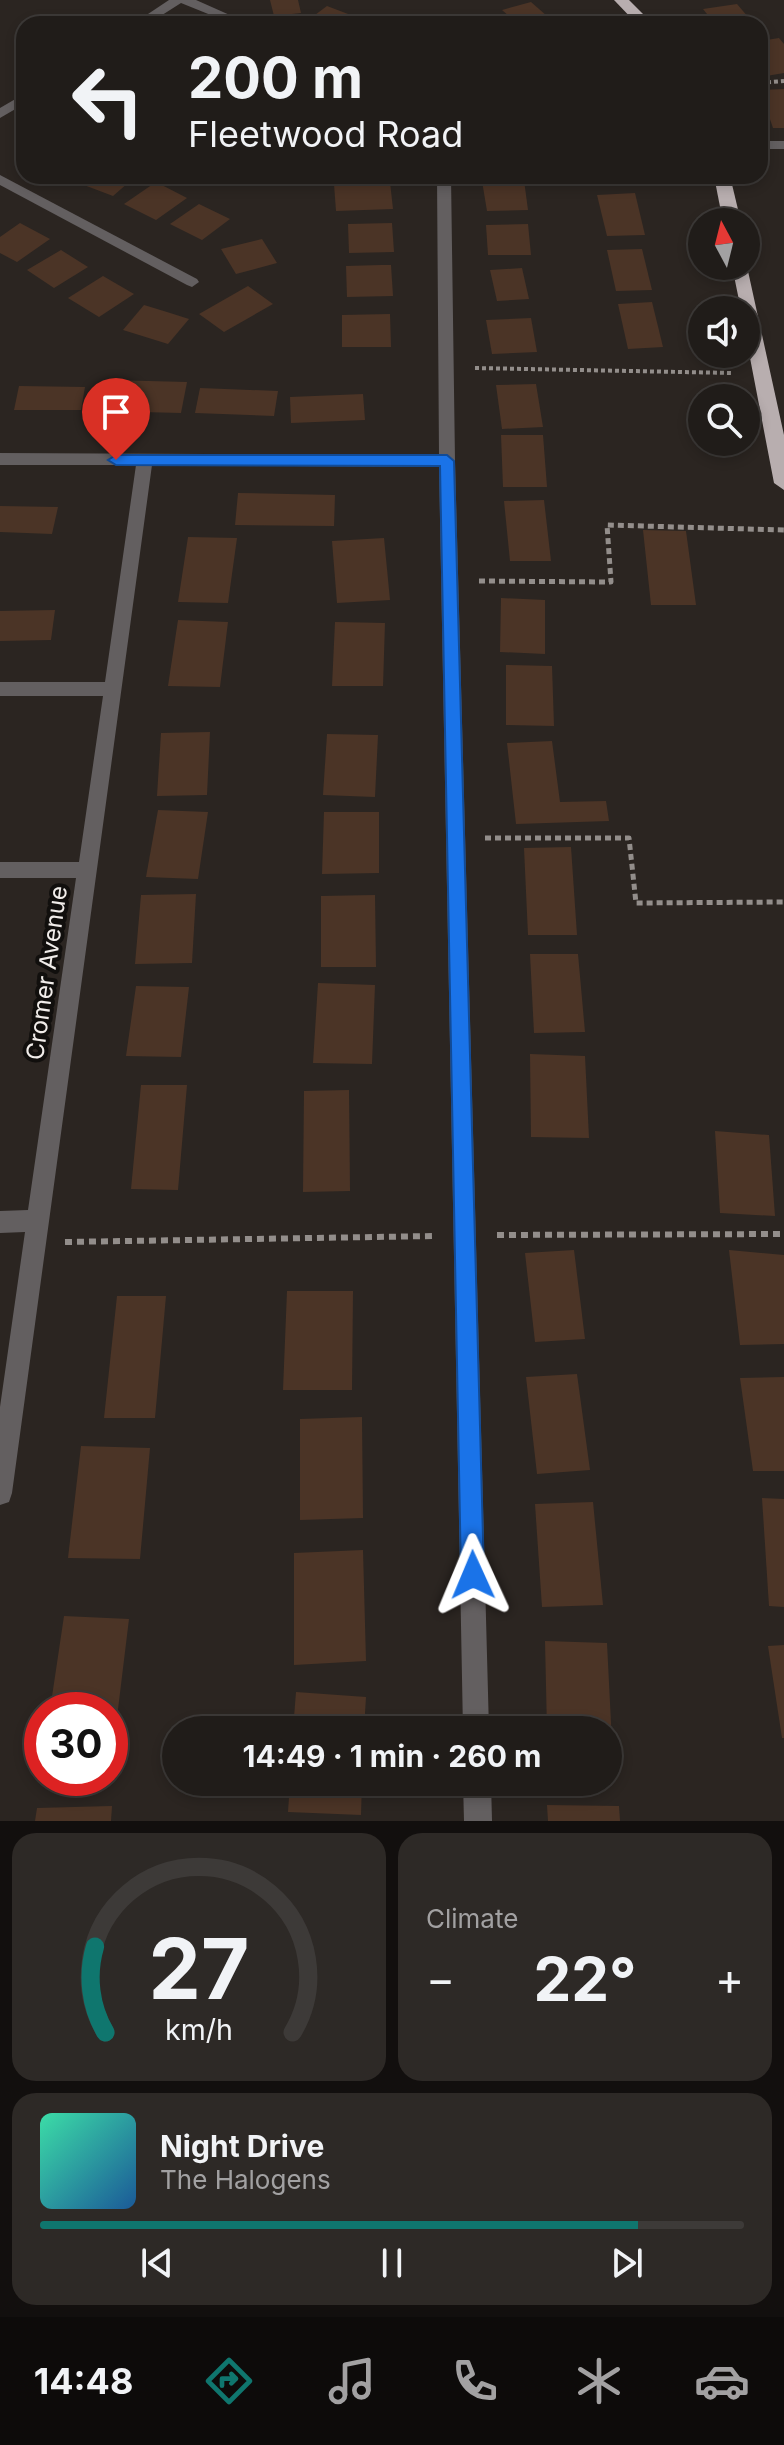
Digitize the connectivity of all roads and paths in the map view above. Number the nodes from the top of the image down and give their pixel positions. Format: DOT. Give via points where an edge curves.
graph roads {
  1 [pos="155,0"];
  2 [pos="185,0"];
  3 [pos="621,0"];
  4 [pos="173,3"];
  5 [pos="152,16"];
  6 [pos="224,16"];
  7 [pos="638,16"];
  8 [pos="0,179"];
  9 [pos="444,184"];
  10 [pos="724,184"];
  11 [pos="729,208"];
  12 [pos="744,280"];
  13 [pos="192,282"];
  14 [pos="446,368"];
  15 [pos="762,374"];
  16 [pos="0,459"];
  17 [pos="145,460"];
  18 [pos="447,461"];
  19 [pos="784,483"];
  20 [pos="784,530"];
  21 [pos="450,581"];
  22 [pos="0,689"];
  23 [pos="113,689"];
  24 [pos="456,838"];
  25 [pos="0,870"];
  26 [pos="88,870"];
  27 [pos="784,902"];
  28 [pos="0,1222"];
  29 [pos="37,1232"];
  30 [pos="784,1234"];
  31 [pos="465,1235"];
  32 [pos="0,1493"];
  33 [pos="476,1716"];
  34 [pos="477,1796"];
  35 [pos="478,1821"];
  1 -- 4 [label="street"];
  2 -- 6 [label="street"];
  3 -- 7 [label="highway"];
  4 -- 5 [label="street"];
  8 -- 13 [label="street"];
  9 -- 14 [label="street"];
  10 -- 11 [label="highway"];
  12 -- 15 [label="highway"];
  14 -- 15 [label="path"];
  14 -- 18 [label="street"];
  15 -- 19 [label="highway"];
  16 -- 17 [label="street"];
  17 -- 18 [label="street"];
  17 -- 23 [label="street, Cromer Avenue"];
  18 -- 21 [label="street"];
  20 -- 21 [label="path" via="607,525 611,582"];
  21 -- 24 [label="street"];
  22 -- 23 [label="street"];
  23 -- 26 [label="street, Cromer Avenue"];
  24 -- 27 [label="path" via="629,838 636,903"];
  24 -- 31 [label="street"];
  25 -- 26 [label="street"];
  26 -- 29 [label="street, Cromer Avenue"];
  28 -- 29 [label="street"];
  29 -- 31 [label="path"];
  29 -- 32 [label="street, Cromer Avenue"];
  30 -- 31 [label="path"];
  31 -- 33 [label="street"];
  34 -- 35 [label="street"];
}
